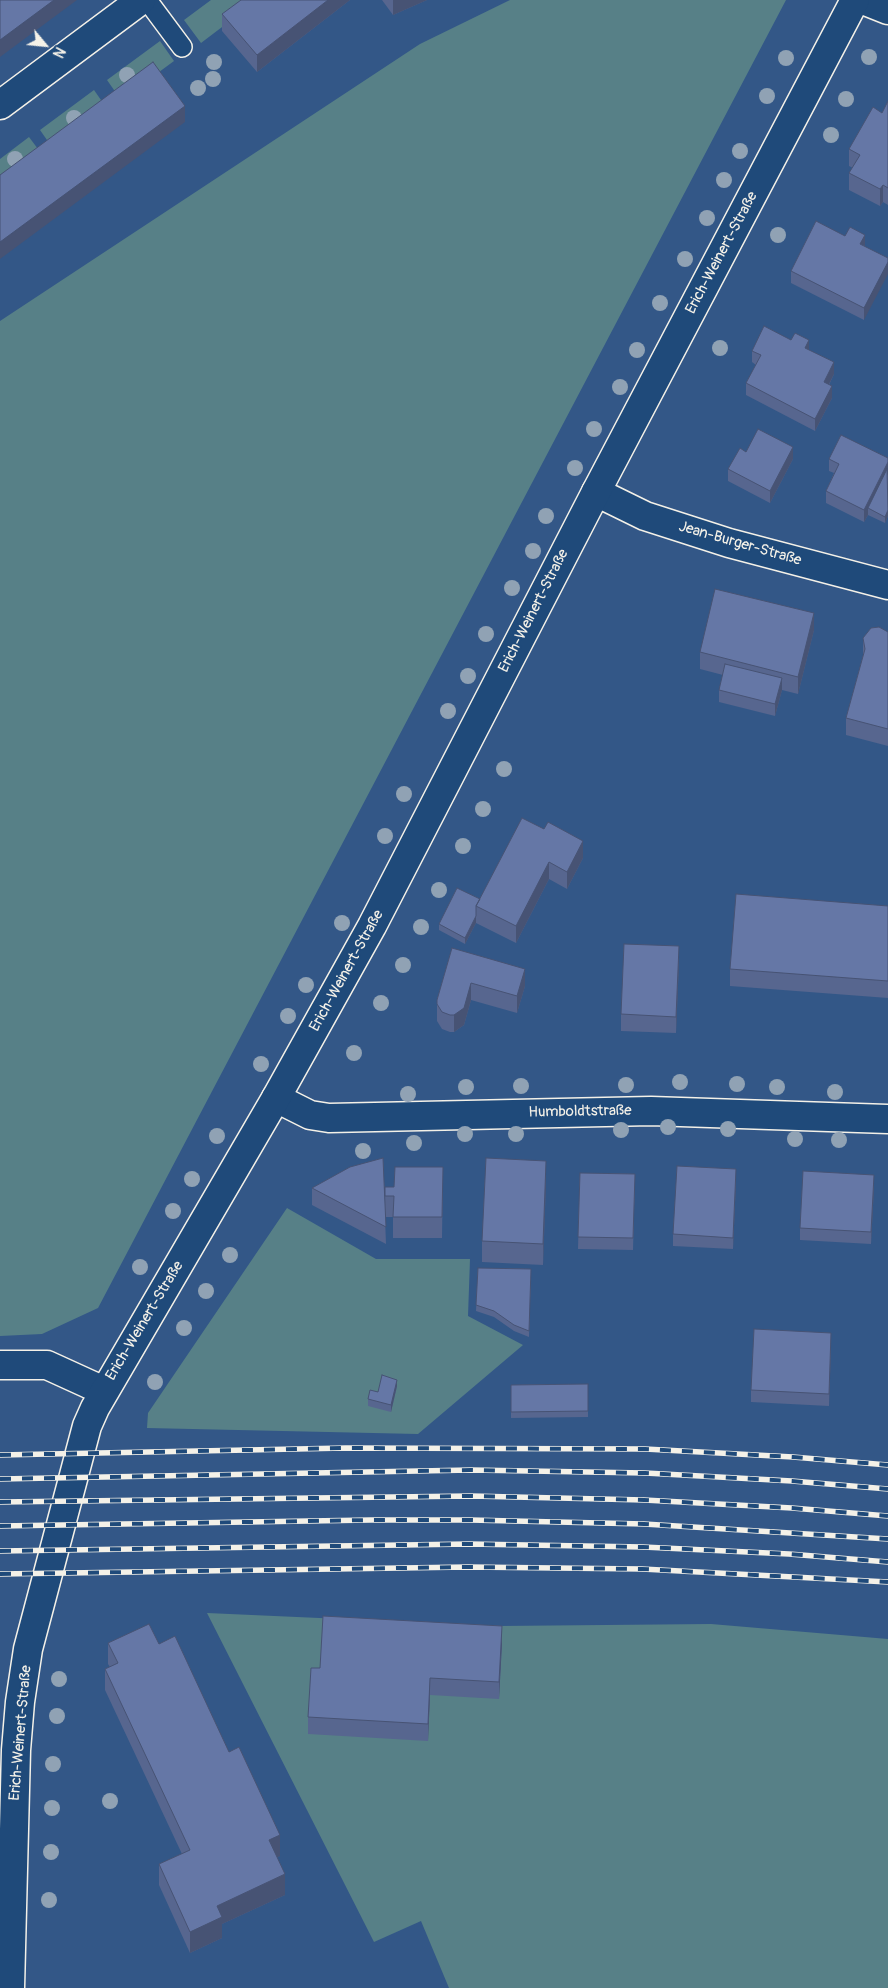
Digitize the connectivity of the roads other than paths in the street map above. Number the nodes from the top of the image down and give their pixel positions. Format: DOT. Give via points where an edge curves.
graph roads {
  1 [pos="141,0"];
  2 [pos="147,0"];
  3 [pos="855,0"];
  4 [pos="863,0"];
  5 [pos="888,10"];
  6 [pos="182,47"];
  7 [pos="0,105"];
  8 [pos="596,492"];
  9 [pos="888,585"];
  10 [pos="276,1098"];
  11 [pos="888,1119"];
  12 [pos="0,1365"];
  13 [pos="104,1390"];
  14 [pos="10,1988"];
  1 -- 7 [label="main road"];
  2 -- 6 [label="lane"];
  3 -- 8 [label="main road, Erich-Weinert-Straße"];
  4 -- 5 [label="main road"];
  8 -- 9 [label="main road, Jean-Burger-Straße" via="645,516 729,543"];
  8 -- 10 [label="main road, Erich-Weinert-Straße" via="372,926"];
  10 -- 11 [label="main road, Humboldtstraße" via="310,1114 329,1118 651,1111"];
  10 -- 13 [label="main road, Erich-Weinert-Straße"];
  12 -- 13 [label="main road" via="47,1365"];
  13 -- 14 [label="main road, Erich-Weinert-Straße" via="87,1426 28,1649 16,1750"];
}
